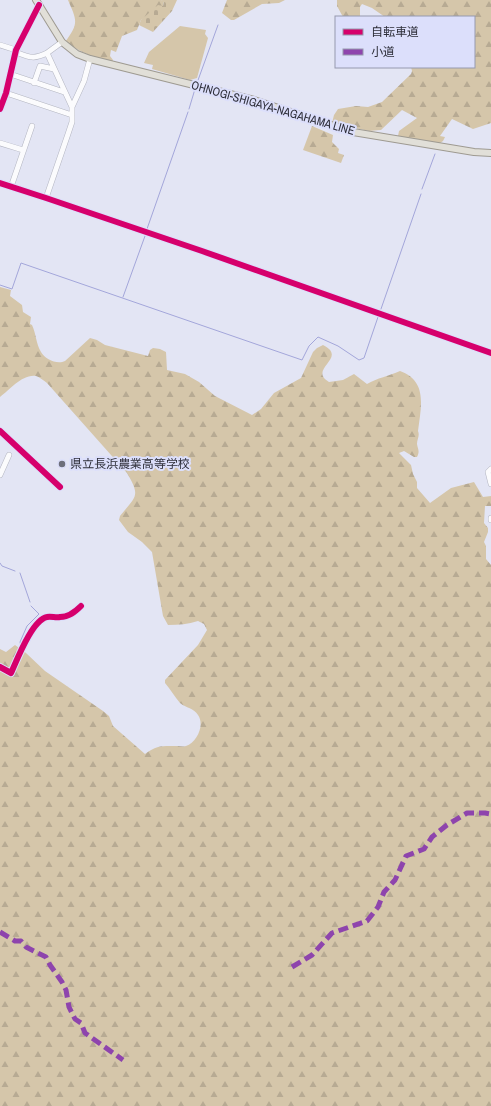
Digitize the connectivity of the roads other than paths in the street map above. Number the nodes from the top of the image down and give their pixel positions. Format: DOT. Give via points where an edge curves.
graph roads {
  1 [pos="37,2"];
  2 [pos="62,42"];
  3 [pos="0,45"];
  4 [pos="16,50"];
  5 [pos="47,53"];
  6 [pos="90,59"];
  7 [pos="54,69"];
  8 [pos="10,74"];
  9 [pos="34,83"];
  10 [pos="64,92"];
  11 [pos="6,93"];
  12 [pos="72,107"];
  13 [pos="0,109"];
  14 [pos="72,115"];
  15 [pos="32,126"];
  16 [pos="0,143"];
  17 [pos="23,150"];
  18 [pos="491,153"];
  19 [pos="0,183"];
  20 [pos="11,187"];
  21 [pos="46,198"];
  22 [pos="491,353"];
  23 [pos="0,431"];
  24 [pos="9,455"];
  25 [pos="491,469"];
  26 [pos="0,475"];
  27 [pos="491,484"];
  28 [pos="60,487"];
  29 [pos="81,606"];
  30 [pos="0,667"];
  1 -- 2 [label="main road, OHNOGI-SHIGAYA-NAGAHAMA LINE"];
  1 -- 4 [label="street"];
  2 -- 5 [label="street"];
  2 -- 6 [label="main road, OHNOGI-SHIGAYA-NAGAHAMA LINE" via="77,54"];
  3 -- 4 [label="street"];
  4 -- 5 [label="street" via="30,58"];
  4 -- 8 [label="street"];
  5 -- 7 [label="street"];
  6 -- 12 [label="street" via="84,81"];
  6 -- 18 [label="main road, OHNOGI-SHIGAYA-NAGAHAMA LINE" via="254,100 353,132"];
  7 -- 9 [label="street" via="40,66"];
  7 -- 10 [label="street"];
  8 -- 9 [label="street"];
  8 -- 11 [label="street"];
  9 -- 10 [label="street"];
  10 -- 12 [label="street"];
  11 -- 13 [label="street"];
  11 -- 14 [label="street"];
  12 -- 14 [label="street"];
  14 -- 21 [label="street" via="72,122"];
  15 -- 17 [label="street"];
  16 -- 17 [label="street"];
  17 -- 20 [label="street"];
  19 -- 20 [label="street"];
  20 -- 21 [label="street"];
  21 -- 22 [label="street"];
  23 -- 28 [label="street"];
  24 -- 26 [label="street"];
  25 -- 27 [label="street" via="488,472"];
  29 -- 30 [label="street" via="74,614 41,620 32,630 11,673"];
}
